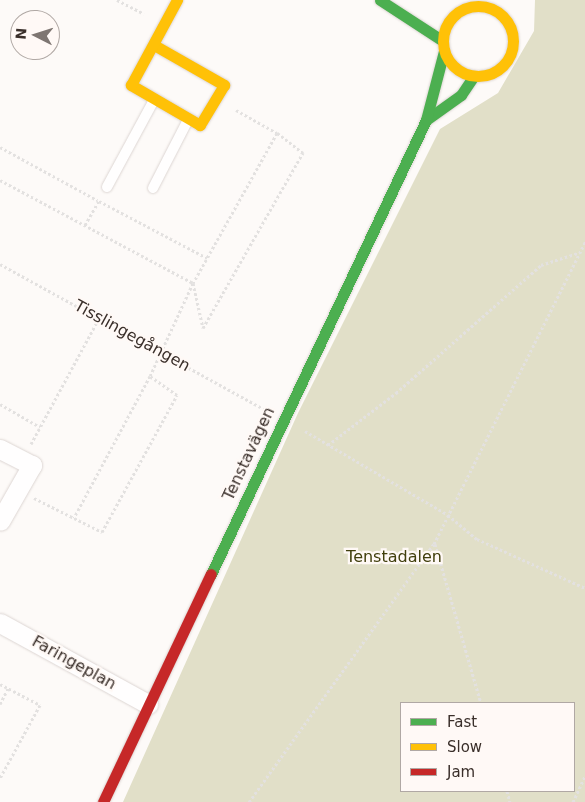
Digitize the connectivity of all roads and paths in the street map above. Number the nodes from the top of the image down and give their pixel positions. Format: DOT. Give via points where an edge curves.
graph roads {
  1 [pos="118,0"];
  2 [pos="122,0"];
  3 [pos="177,0"];
  4 [pos="380,0"];
  5 [pos="507,0"];
  6 [pos="476,3"];
  7 [pos="394,8"];
  8 [pos="420,11"];
  9 [pos="438,12"];
  10 [pos="456,14"];
  11 [pos="506,19"];
  12 [pos="154,46"];
  13 [pos="444,46"];
  14 [pos="474,76"];
  15 [pos="155,99"];
  16 [pos="215,99"];
  17 [pos="189,119"];
  18 [pos="426,120"];
  19 [pos="277,133"];
  20 [pos="0,147"];
  21 [pos="0,180"];
  22 [pos="107,188"];
  23 [pos="153,188"];
  24 [pos="99,201"];
  25 [pos="85,226"];
  26 [pos="585,242"];
  27 [pos="580,253"];
  28 [pos="207,258"];
  29 [pos="0,264"];
  30 [pos="193,284"];
  31 [pos="99,318"];
  32 [pos="160,352"];
  33 [pos="150,376"];
  34 [pos="0,404"];
  35 [pos="264,409"];
  36 [pos="40,427"];
  37 [pos="300,428"];
  38 [pos="328,445"];
  39 [pos="0,449"];
  40 [pos="22,460"];
  41 [pos="18,489"];
  42 [pos="448,515"];
  43 [pos="74,518"];
  44 [pos="0,521"];
  45 [pos="434,544"];
  46 [pos="585,588"];
  47 [pos="0,623"];
  48 [pos="0,684"];
  49 [pos="8,688"];
  50 [pos="481,702"];
  51 [pos="0,704"];
  52 [pos="148,704"];
  53 [pos="585,776"];
  54 [pos="0,778"];
  55 [pos="103,802"];
  56 [pos="249,802"];
  57 [pos="573,802"];
  1 -- 2 [label="path"];
  3 -- 12 [label="street"];
  4 -- 7 [label="street"];
  5 -- 11 [label="street"];
  6 -- 10 [label="street"];
  6 -- 11 [label="street" via="492,8"];
  7 -- 8 [label="street"];
  7 -- 13 [label="street"];
  9 -- 10 [label="street"];
  10 -- 13 [label="street"];
  11 -- 14 [label="street" via="514,37 510,58 495,73"];
  12 -- 15 [label="street" via="131,85"];
  12 -- 16 [label="street" via="224,85"];
  13 -- 14 [label="street" via="455,68"];
  13 -- 18 [label="street, Tenstavägen"];
  14 -- 18 [label="street, Tenstavägen" via="461,95"];
  15 -- 17 [label="street"];
  15 -- 22 [label="lane"];
  16 -- 17 [label="street" via="200,125"];
  16 -- 19 [label="path"];
  17 -- 23 [label="lane"];
  18 -- 52 [label="street, Tenstavägen"];
  19 -- 28 [label="path"];
  19 -- 30 [label="path" via="303,153 203,328"];
  20 -- 24 [label="path"];
  21 -- 25 [label="path"];
  22 -- 24 [label="path"];
  24 -- 25 [label="path"];
  24 -- 28 [label="path"];
  25 -- 30 [label="path"];
  26 -- 27 [label="path"];
  27 -- 38 [label="path" via="541,265 396,393"];
  27 -- 42 [label="path"];
  28 -- 30 [label="path"];
  29 -- 31 [label="path, Tisslingegången"];
  30 -- 32 [label="path"];
  31 -- 32 [label="path, Tisslingegången"];
  31 -- 36 [label="path"];
  32 -- 33 [label="path"];
  32 -- 35 [label="path, Tisslingegången"];
  33 -- 43 [label="path"];
  33 -- 43 [label="path" via="178,395 102,532"];
  34 -- 36 [label="path"];
  36 -- 40 [label="path"];
  37 -- 38 [label="path"];
  38 -- 42 [label="path"];
  39 -- 40 [label="street"];
  40 -- 41 [label="street" via="32,466"];
  41 -- 43 [label="path"];
  41 -- 44 [label="street"];
  42 -- 45 [label="path"];
  42 -- 46 [label="path" via="477,539"];
  45 -- 50 [label="path"];
  45 -- 56 [label="path"];
  47 -- 52 [label="street, Faringeplan"];
  48 -- 49 [label="path"];
  49 -- 51 [label="path"];
  49 -- 54 [label="path" via="40,705"];
  52 -- 55 [label="street, Tenstavägen"];
  53 -- 57 [label="path"];
}
